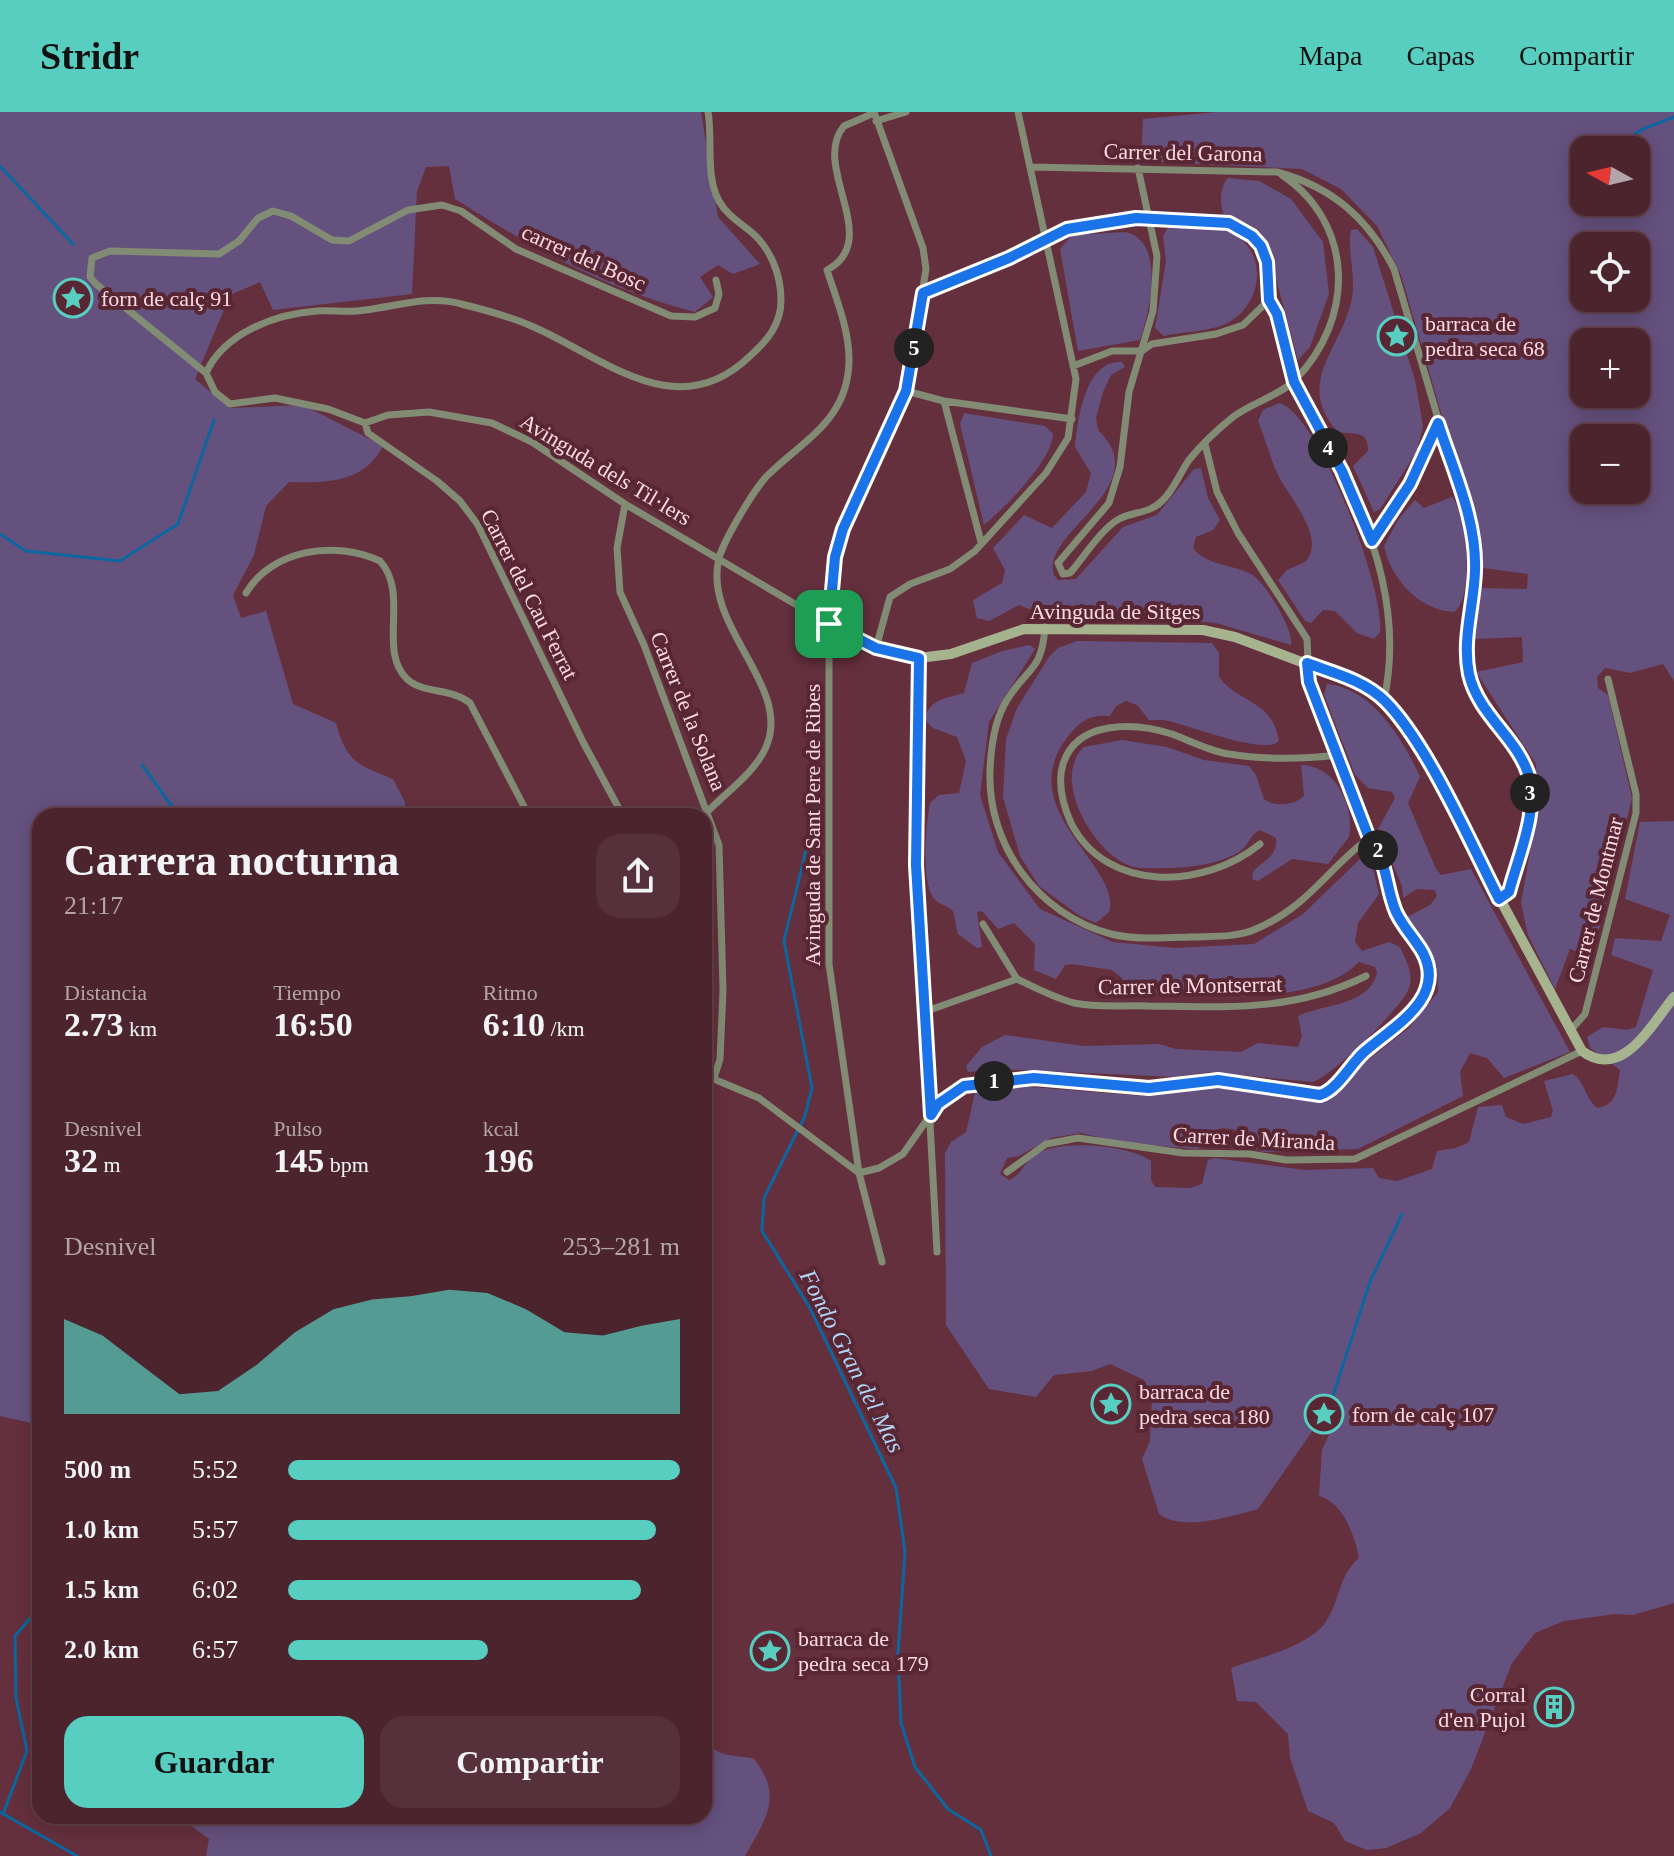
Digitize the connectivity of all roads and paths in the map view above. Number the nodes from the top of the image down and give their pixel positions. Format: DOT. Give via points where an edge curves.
graph roads {
  1 [pos="708,112"];
  2 [pos="906,112"];
  3 [pos="1018,112"];
  4 [pos="875,116"];
  5 [pos="1030,167"];
  6 [pos="1138,168"];
  7 [pos="1277,172"];
  8 [pos="1152,220"];
  9 [pos="1047,240"];
  10 [pos="716,280"];
  11 [pos="923,293"];
  12 [pos="1269,300"];
  13 [pos="1142,351"];
  14 [pos="1073,366"];
  15 [pos="206,373"];
  16 [pos="1294,382"];
  17 [pos="906,391"];
  18 [pos="944,401"];
  19 [pos="1072,419"];
  20 [pos="365,423"];
  21 [pos="1438,423"];
  22 [pos="1205,444"];
  23 [pos="625,504"];
  24 [pos="1105,511"];
  25 [pos="1116,521"];
  26 [pos="1372,541"];
  27 [pos="981,542"];
  28 [pos="719,559"];
  29 [pos="246,593"];
  30 [pos="829,624"];
  31 [pos="1045,627"];
  32 [pos="876,648"];
  33 [pos="919,658"];
  34 [pos="1307,663"];
  35 [pos="1608,679"];
  36 [pos="1384,700"];
  37 [pos="1338,755"];
  38 [pos="525,808"];
  39 [pos="619,808"];
  40 [pos="708,808"];
  41 [pos="711,808"];
  42 [pos="712,820"];
  43 [pos="1369,838"];
  44 [pos="1260,844"];
  45 [pos="1499,899"];
  46 [pos="983,924"];
  47 [pos="1366,976"];
  48 [pos="1017,979"];
  49 [pos="1674,997"];
  50 [pos="924,1012"];
  51 [pos="1570,1031"];
  52 [pos="1582,1051"];
  53 [pos="714,1078"];
  54 [pos="931,1115"];
  55 [pos="1007,1172"];
  56 [pos="859,1173"];
  57 [pos="937,1252"];
  58 [pos="882,1262"];
  1 -- 15 [label="street" via="718,199 764,246 780,281 781,302 779,321 764,342 718,378 689,386 648,382 612,370 534,327 434,300 285,316 233,339"];
  2 -- 4 [label="street"];
  3 -- 5 [label="street"];
  4 -- 11 [label="street, Avinguda de Sant Pere de Ribes" via="923,248"];
  4 -- 28 [label="street" via="844,126 834,150 850,238 843,258 827,270 847,335 843,391 825,425 757,488"];
  5 -- 6 [label="street, Carrer del Garona"];
  5 -- 9 [label="street"];
  6 -- 7 [label="street, Carrer del Garona"];
  6 -- 8 [label="street"];
  7 -- 16 [label="street" via="1314,201 1339,263 1330,325"];
  7 -- 21 [label="street, Carrer del Garona" via="1308,180 1343,202 1382,246 1394,269"];
  8 -- 9 [label="street" via="1082,225"];
  8 -- 12 [label="street" via="1229,223 1252,236 1267,262"];
  8 -- 13 [label="street" via="1156,282"];
  9 -- 11 [label="street"];
  9 -- 14 [label="street"];
  10 -- 15 [label="street, carrer del Bosc" via="715,308 695,317 671,316 516,249 461,211 442,205 408,210 349,241 332,240 273,211 219,254 110,251 92,258 89,266 96,284"];
  11 -- 17 [label="street, Avinguda de Sant Pere de Ribes"];
  12 -- 13 [label="street" via="1243,325 1152,344"];
  12 -- 16 [label="street"];
  13 -- 14 [label="street" via="1112,351"];
  13 -- 24 [label="street" via="1129,392 1116,484"];
  14 -- 19 [label="street"];
  15 -- 20 [label="street" via="215,392 230,404 275,398"];
  16 -- 22 [label="street" via="1234,416"];
  16 -- 26 [label="street"];
  17 -- 18 [label="street"];
  17 -- 30 [label="street, Avinguda de Sant Pere de Ribes" via="843,529"];
  18 -- 19 [label="street"];
  18 -- 27 [label="street"];
  19 -- 27 [label="street" via="1068,438 1046,473"];
  20 -- 23 [label="street, Avinguda dels Til·lers" via="429,412 492,423 532,442"];
  20 -- 39 [label="street, Carrer del Cau Ferrat" via="368,433 460,501 478,525"];
  21 -- 26 [label="street" via="1410,484"];
  21 -- 45 [label="street, Carrer del Garona" via="1474,541 1469,674 1475,694 1527,771 1530,786 1509,892"];
  22 -- 25 [label="street" via="1161,503"];
  22 -- 34 [label="street" via="1217,492 1238,533 1307,639"];
  23 -- 28 [label="street, Avinguda dels Til·lers"];
  23 -- 40 [label="street, Carrer de la Solana" via="617,548 620,592"];
  24 -- 25 [label="street"];
  24 -- 25 [label="street" via="1058,563 1060,573 1070,573"];
  26 -- 36 [label="street" via="1388,604 1392,652"];
  27 -- 32 [label="street" via="963,562 890,597"];
  28 -- 30 [label="street, Avinguda de Sitges"];
  28 -- 41 [label="street" via="724,615 772,719 765,750"];
  29 -- 38 [label="street" via="255,578 287,557 346,553 380,561 394,585 395,658 401,671 417,685 456,694 470,703"];
  30 -- 32 [label="street, Avinguda de Sitges"];
  30 -- 56 [label="street, Avinguda de Sant Pere de Ribes" via="829,964"];
  31 -- 33 [label="street, Avinguda de Sitges"];
  31 -- 34 [label="street, Avinguda de Sitges" via="1203,630"];
  31 -- 43 [label="street" via="1038,664 1008,698 998,720 991,794 1000,839 1011,860 1039,892 1080,922 1141,938 1244,934 1310,896"];
  32 -- 33 [label="street, Avinguda de Sitges"];
  33 -- 50 [label="street" via="916,865"];
  34 -- 36 [label="street, Avinguda de Sitges" via="1365,686"];
  34 -- 37 [label="street" via="1309,682"];
  35 -- 51 [label="street, Carrer de Montmar" via="1636,813 1585,1014"];
  36 -- 45 [label="street, Avinguda de Sitges" via="1431,769"];
  37 -- 43 [label="street"];
  37 -- 44 [label="street" via="1226,754 1155,730 1100,729 1078,738 1064,761 1065,810 1087,846 1115,869 1152,876 1196,874 1232,864"];
  42 -- 53 [label="street, Carrer de la Solana" via="719,845 724,923 720,1059"];
  43 -- 54 [label="street" via="1382,855 1396,912 1423,953 1429,983 1400,1023 1326,1093 1218,1080 1149,1088 1034,1078 964,1086"];
  45 -- 51 [label="street, Avinguda de Sitges"];
  46 -- 48 [label="street"];
  47 -- 48 [label="street, Carrer de Montserrat" via="1312,999 1210,1006 1088,1005"];
  48 -- 50 [label="street"];
  49 -- 52 [label="street" via="1619,1058 1593,1059"];
  50 -- 54 [label="street"];
  51 -- 52 [label="street, Avinguda de Sitges"];
  52 -- 55 [label="street, Carrer de Miranda" via="1355,1159 1183,1153 1078,1138 1046,1144"];
  53 -- 56 [label="street" via="759,1098"];
  54 -- 56 [label="street" via="903,1154"];
  54 -- 57 [label="street"];
  56 -- 58 [label="street, Avinguda de Sant Pere de Ribes"];
}
